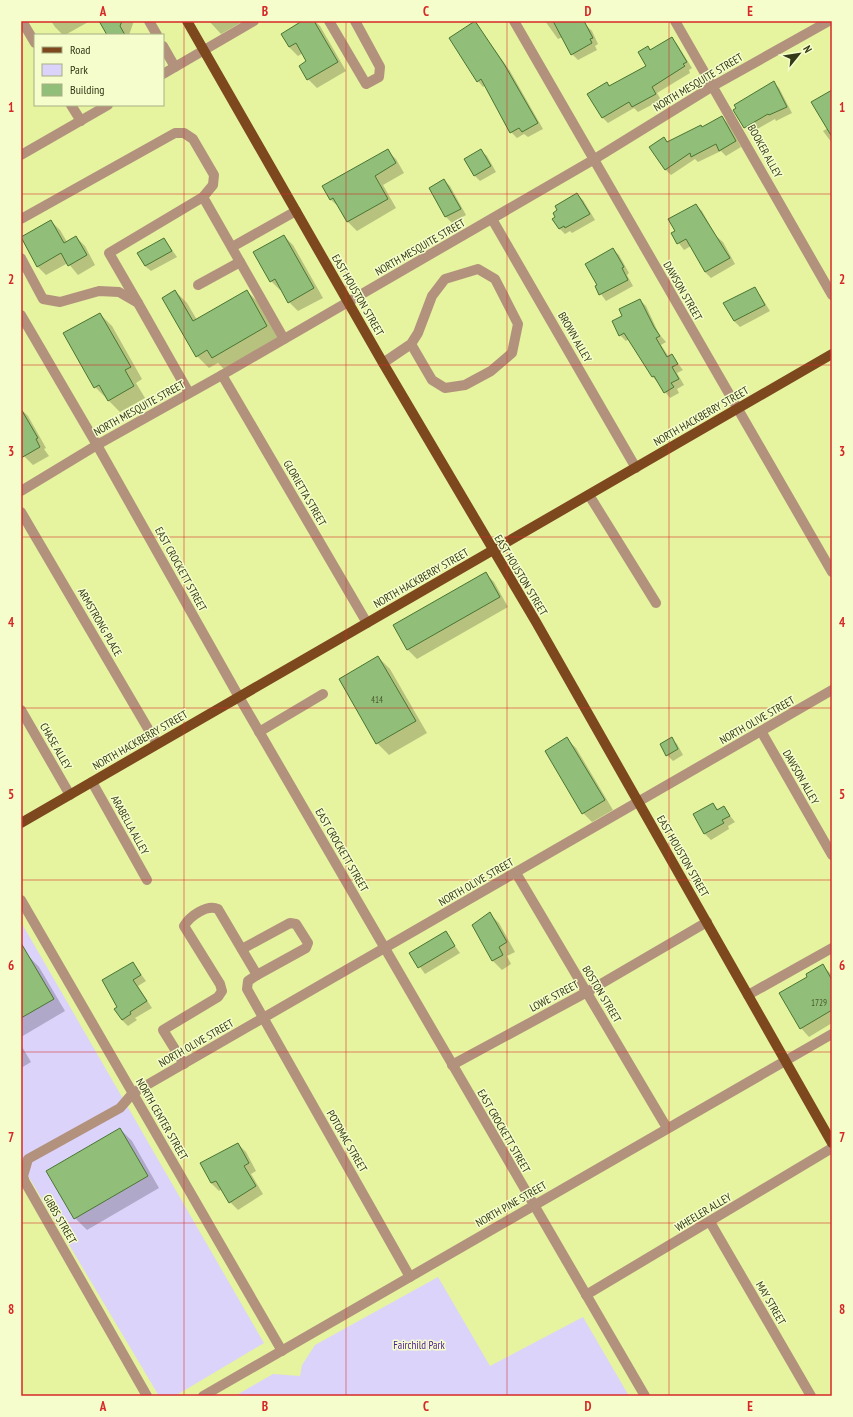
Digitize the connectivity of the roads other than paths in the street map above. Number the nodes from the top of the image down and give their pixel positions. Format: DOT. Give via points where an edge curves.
graph roads {
  1 [pos="22,21"];
  2 [pos="149,21"];
  3 [pos="187,21"];
  4 [pos="254,21"];
  5 [pos="329,21"];
  6 [pos="355,21"];
  7 [pos="514,21"];
  8 [pos="675,21"];
  9 [pos="829,21"];
  10 [pos="156,34"];
  11 [pos="34,41"];
  12 [pos="164,48"];
  13 [pos="204,50"];
  14 [pos="175,67"];
  15 [pos="164,73"];
  16 [pos="713,86"];
  17 [pos="72,106"];
  18 [pos="106,106"];
  19 [pos="81,121"];
  20 [pos="21,155"];
  21 [pos="593,160"];
  22 [pos="203,197"];
  23 [pos="296,211"];
  24 [pos="21,219"];
  25 [pos="492,219"];
  26 [pos="232,247"];
  27 [pos="21,258"];
  28 [pos="240,262"];
  29 [pos="198,286"];
  30 [pos="832,295"];
  31 [pos="138,302"];
  32 [pos="348,302"];
  33 [pos="22,318"];
  34 [pos="284,339"];
  35 [pos="411,344"];
  36 [pos="831,357"];
  37 [pos="383,363"];
  38 [pos="222,375"];
  39 [pos="189,393"];
  40 [pos="738,409"];
  41 [pos="97,445"];
  42 [pos="636,468"];
  43 [pos="21,491"];
  44 [pos="589,495"];
  45 [pos="21,512"];
  46 [pos="492,551"];
  47 [pos="832,572"];
  48 [pos="656,603"];
  49 [pos="367,623"];
  50 [pos="832,690"];
  51 [pos="323,694"];
  52 [pos="239,697"];
  53 [pos="21,710"];
  54 [pos="762,731"];
  55 [pos="259,732"];
  56 [pos="157,744"];
  57 [pos="92,782"];
  58 [pos="70,795"];
  59 [pos="638,802"];
  60 [pos="21,823"];
  61 [pos="832,855"];
  62 [pos="516,872"];
  63 [pos="147,880"];
  64 [pos="21,900"];
  65 [pos="707,922"];
  66 [pos="384,948"];
  67 [pos="832,948"];
  68 [pos="242,949"];
  69 [pos="257,975"];
  70 [pos="587,992"];
  71 [pos="748,995"];
  72 [pos="264,1018"];
  73 [pos="832,1034"];
  74 [pos="784,1061"];
  75 [pos="184,1064"];
  76 [pos="452,1065"];
  77 [pos="133,1093"];
  78 [pos="668,1128"];
  79 [pos="832,1143"];
  80 [pos="832,1148"];
  81 [pos="534,1205"];
  82 [pos="710,1222"];
  83 [pos="410,1276"];
  84 [pos="586,1295"];
  85 [pos="282,1351"];
  86 [pos="147,1396"];
  87 [pos="203,1396"];
  88 [pos="645,1396"];
  89 [pos="812,1396"];
  1 -- 11 [label="street"];
  2 -- 10 [label="street"];
  3 -- 13 [label="main road, EAST HOUSTON STREET"];
  4 -- 13 [label="street"];
  5 -- 6 [label="street" via="366,84 379,77 380,66"];
  7 -- 21 [label="street, DAWSON STREET"];
  8 -- 16 [label="street, BOOKER ALLEY"];
  9 -- 16 [label="street, NORTH MESQUITE STREET"];
  12 -- 14 [label="street"];
  13 -- 14 [label="street"];
  13 -- 23 [label="main road, EAST HOUSTON STREET"];
  14 -- 15 [label="street"];
  16 -- 21 [label="street, NORTH MESQUITE STREET"];
  16 -- 30 [label="street, BOOKER ALLEY"];
  17 -- 19 [label="street"];
  18 -- 19 [label="street"];
  19 -- 20 [label="street"];
  21 -- 25 [label="street, NORTH MESQUITE STREET"];
  21 -- 40 [label="street, DAWSON STREET"];
  22 -- 24 [label="street" via="213,185 214,175 192,139 184,133 175,133"];
  22 -- 26 [label="street"];
  22 -- 31 [label="street" via="109,254"];
  23 -- 26 [label="street"];
  23 -- 32 [label="main road, EAST HOUSTON STREET"];
  25 -- 32 [label="street, NORTH MESQUITE STREET"];
  25 -- 42 [label="street, BROWN ALLEY"];
  26 -- 28 [label="street"];
  27 -- 31 [label="street" via="43,299 60,302 99,291 119,292"];
  28 -- 29 [label="street"];
  28 -- 34 [label="street"];
  31 -- 39 [label="street"];
  32 -- 34 [label="street, NORTH MESQUITE STREET"];
  32 -- 37 [label="main road, EAST HOUSTON STREET"];
  33 -- 41 [label="street, EAST CROCKETT STREET"];
  34 -- 38 [label="street, NORTH MESQUITE STREET"];
  35 -- 35 [label="street" via="418,333 432,296 445,279 478,269 495,279 518,324 512,354 491,371 465,385 445,388 432,380"];
  35 -- 37 [label="street"];
  36 -- 40 [label="main road, NORTH HACKBERRY STREET"];
  37 -- 46 [label="main road, EAST HOUSTON STREET"];
  38 -- 39 [label="street, NORTH MESQUITE STREET"];
  38 -- 49 [label="street, GLORIETTA STREET"];
  39 -- 41 [label="street, NORTH MESQUITE STREET"];
  40 -- 42 [label="main road, NORTH HACKBERRY STREET"];
  40 -- 47 [label="street, DAWSON STREET"];
  41 -- 43 [label="street, NORTH MESQUITE STREET"];
  41 -- 52 [label="street, EAST CROCKETT STREET"];
  42 -- 44 [label="main road, NORTH HACKBERRY STREET"];
  44 -- 46 [label="main road, NORTH HACKBERRY STREET"];
  44 -- 48 [label="street"];
  45 -- 56 [label="street, ARMSTRONG PLACE"];
  46 -- 49 [label="main road, NORTH HACKBERRY STREET"];
  46 -- 59 [label="main road, EAST HOUSTON STREET" via="536,622"];
  49 -- 52 [label="main road, NORTH HACKBERRY STREET"];
  50 -- 54 [label="street, NORTH OLIVE STREET"];
  51 -- 55 [label="street"];
  52 -- 55 [label="street, EAST CROCKETT STREET"];
  52 -- 56 [label="main road, NORTH HACKBERRY STREET"];
  53 -- 58 [label="street, CHASE ALLEY"];
  54 -- 59 [label="street, NORTH OLIVE STREET"];
  54 -- 61 [label="street, DAWSON ALLEY"];
  55 -- 66 [label="street, EAST CROCKETT STREET"];
  56 -- 57 [label="main road, NORTH HACKBERRY STREET"];
  57 -- 58 [label="main road, NORTH HACKBERRY STREET"];
  57 -- 63 [label="street, ARABELLA ALLEY"];
  58 -- 60 [label="main road, NORTH HACKBERRY STREET"];
  59 -- 62 [label="street, NORTH OLIVE STREET"];
  59 -- 65 [label="main road, EAST HOUSTON STREET"];
  62 -- 66 [label="street, NORTH OLIVE STREET"];
  62 -- 70 [label="street, BOSTON STREET"];
  64 -- 77 [label="street, NORTH CENTER STREET"];
  65 -- 70 [label="street, LOWE STREET"];
  65 -- 71 [label="main road, EAST HOUSTON STREET"];
  66 -- 72 [label="street, NORTH OLIVE STREET"];
  66 -- 76 [label="street, EAST CROCKETT STREET"];
  67 -- 71 [label="street"];
  68 -- 69 [label="street"];
  68 -- 69 [label="street" via="290,924 300,927 308,943 306,948"];
  68 -- 75 [label="street" via="218,909 205,909 184,926 222,991 218,997 163,1030"];
  69 -- 72 [label="street, POTOMAC STREET" via="248,981 247,989"];
  70 -- 76 [label="street, LOWE STREET"];
  70 -- 78 [label="street, BOSTON STREET"];
  71 -- 74 [label="main road, EAST HOUSTON STREET"];
  72 -- 75 [label="street, NORTH OLIVE STREET"];
  72 -- 83 [label="street, POTOMAC STREET"];
  73 -- 74 [label="street, NORTH PINE STREET"];
  74 -- 78 [label="street, NORTH PINE STREET"];
  74 -- 79 [label="main road, EAST HOUSTON STREET"];
  75 -- 77 [label="street, NORTH OLIVE STREET"];
  76 -- 81 [label="street, EAST CROCKETT STREET"];
  77 -- 85 [label="street, NORTH CENTER STREET"];
  77 -- 86 [label="street, GIBBS STREET" via="120,1108 28,1159 23,1176"];
  78 -- 81 [label="street, NORTH PINE STREET"];
  80 -- 82 [label="street, WHEELER ALLEY"];
  81 -- 83 [label="street, NORTH PINE STREET"];
  81 -- 84 [label="street, EAST CROCKETT STREET"];
  82 -- 84 [label="street, WHEELER ALLEY"];
  82 -- 89 [label="street, MAY STREET"];
  83 -- 85 [label="street, NORTH PINE STREET"];
  84 -- 88 [label="street, EAST CROCKETT STREET"];
  85 -- 87 [label="street, NORTH PINE STREET"];
}
